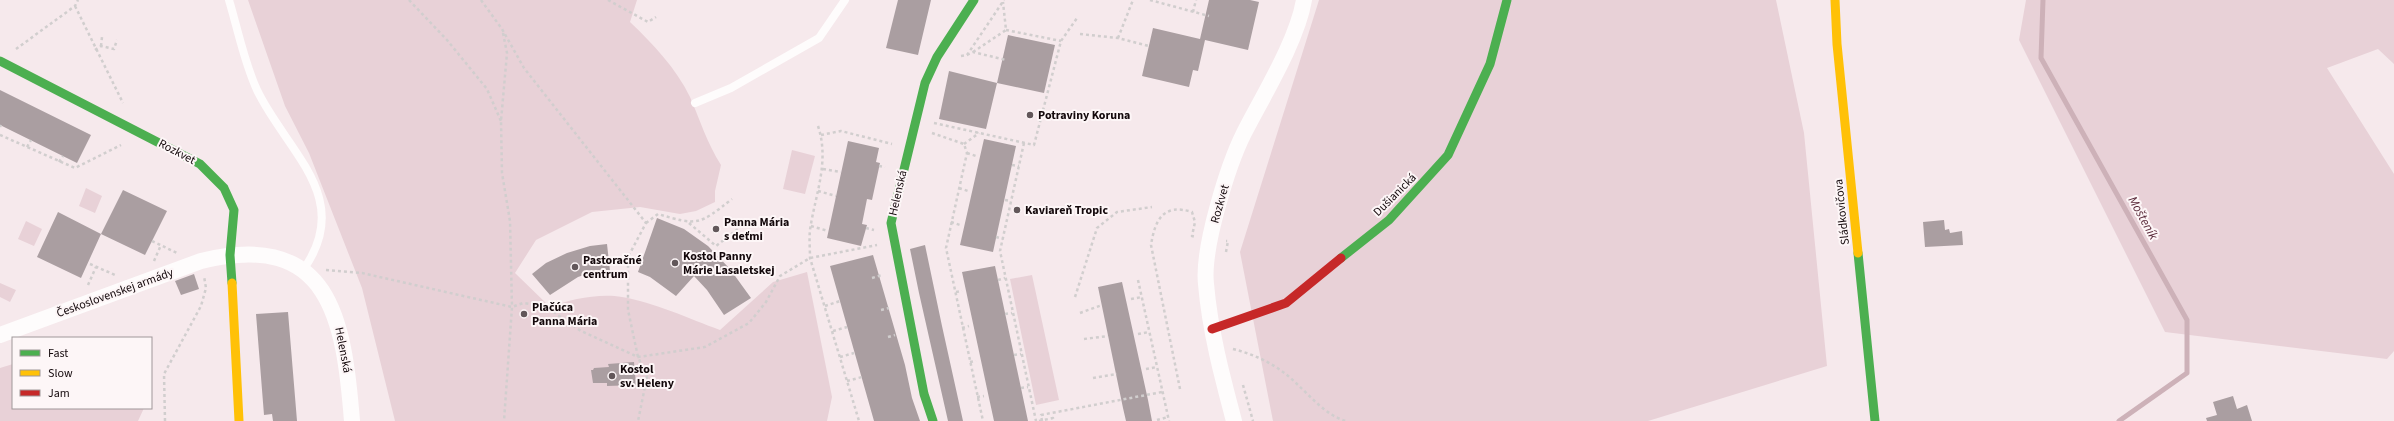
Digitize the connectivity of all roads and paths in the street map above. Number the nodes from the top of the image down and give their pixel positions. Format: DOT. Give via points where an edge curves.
graph roads {
  1 [pos="78,0"];
  2 [pos="229,0"];
  3 [pos="409,0"];
  4 [pos="481,0"];
  5 [pos="608,0"];
  6 [pos="845,0"];
  7 [pos="974,0"];
  8 [pos="1133,0"];
  9 [pos="1150,0"];
  10 [pos="1196,0"];
  11 [pos="1304,0"];
  12 [pos="1507,0"];
  13 [pos="1835,0"];
  14 [pos="1003,1"];
  15 [pos="75,6"];
  16 [pos="1193,12"];
  17 [pos="1209,16"];
  18 [pos="656,17"];
  19 [pos="1077,18"];
  20 [pos="502,28"];
  21 [pos="1006,30"];
  22 [pos="1080,34"];
  23 [pos="102,37"];
  24 [pos="1118,38"];
  25 [pos="117,40"];
  26 [pos="1061,41"];
  27 [pos="101,46"];
  28 [pos="1149,46"];
  29 [pos="95,50"];
  30 [pos="12,52"];
  31 [pos="973,52"];
  32 [pos="967,55"];
  33 [pos="956,56"];
  34 [pos="1006,60"];
  35 [pos="0,61"];
  36 [pos="695,104"];
  37 [pos="124,105"];
  38 [pos="502,121"];
  39 [pos="929,122"];
  40 [pos="818,126"];
  41 [pos="928,132"];
  42 [pos="980,133"];
  43 [pos="0,135"];
  44 [pos="821,136"];
  45 [pos="31,140"];
  46 [pos="123,143"];
  47 [pos="1024,143"];
  48 [pos="964,144"];
  49 [pos="898,146"];
  50 [pos="27,147"];
  51 [pos="967,153"];
  52 [pos="63,156"];
  53 [pos="976,156"];
  54 [pos="59,162"];
  55 [pos="1012,165"];
  56 [pos="1019,166"];
  57 [pos="823,168"];
  58 [pos="841,172"];
  59 [pos="959,188"];
  60 [pos="818,191"];
  61 [pos="968,191"];
  62 [pos="836,196"];
  63 [pos="732,199"];
  64 [pos="1005,200"];
  65 [pos="1011,201"];
  66 [pos="1152,207"];
  67 [pos="951,222"];
  68 [pos="646,223"];
  69 [pos="689,223"];
  70 [pos="960,225"];
  71 [pos="811,226"];
  72 [pos="738,229"];
  73 [pos="828,231"];
  74 [pos="996,236"];
  75 [pos="1003,239"];
  76 [pos="1210,239"];
  77 [pos="152,241"];
  78 [pos="879,244"];
  79 [pos="161,245"];
  80 [pos="179,254"];
  81 [pos="230,255"];
  82 [pos="810,258"];
  83 [pos="203,261"];
  84 [pos="90,264"];
  85 [pos="96,267"];
  86 [pos="151,268"];
  87 [pos="303,270"];
  88 [pos="325,270"];
  89 [pos="886,274"];
  90 [pos="117,276"];
  91 [pos="872,278"];
  92 [pos="1005,278"];
  93 [pos="998,280"];
  94 [pos="1138,280"];
  95 [pos="88,287"];
  96 [pos="962,291"];
  97 [pos="956,292"];
  98 [pos="1075,297"];
  99 [pos="1142,297"];
  100 [pos="1130,299"];
  101 [pos="840,301"];
  102 [pos="1102,305"];
  103 [pos="825,306"];
  104 [pos="512,308"];
  105 [pos="1012,313"];
  106 [pos="1080,313"];
  107 [pos="1005,314"];
  108 [pos="969,326"];
  109 [pos="847,327"];
  110 [pos="962,328"];
  111 [pos="1212,329"];
  112 [pos="833,331"];
  113 [pos="1149,332"];
  114 [pos="1138,334"];
  115 [pos="0,335"];
  116 [pos="1108,336"];
  117 [pos="1084,339"];
  118 [pos="1233,349"];
  119 [pos="854,353"];
  120 [pos="1021,354"];
  121 [pos="1014,355"];
  122 [pos="638,357"];
  123 [pos="840,357"];
  124 [pos="976,361"];
  125 [pos="970,362"];
  126 [pos="1157,367"];
  127 [pos="1146,369"];
  128 [pos="1117,374"];
  129 [pos="862,377"];
  130 [pos="1093,378"];
  131 [pos="847,381"];
  132 [pos="1028,387"];
  133 [pos="1021,388"];
  134 [pos="1180,390"];
  135 [pos="1162,392"];
  136 [pos="984,396"];
  137 [pos="978,397"];
  138 [pos="1168,417"];
  139 [pos="1053,420"];
  140 [pos="1156,420"];
  141 [pos="165,421"];
  142 [pos="239,421"];
  143 [pos="352,421"];
  144 [pos="504,421"];
  145 [pos="638,421"];
  146 [pos="859,421"];
  147 [pos="933,421"];
  148 [pos="983,421"];
  149 [pos="1036,421"];
  150 [pos="1039,421"];
  151 [pos="1042,421"];
  152 [pos="1169,421"];
  153 [pos="1234,421"];
  154 [pos="1346,421"];
  155 [pos="1875,421"];
  1 -- 15 [label="path"];
  2 -- 87 [label="lane" via="247,67 257,91 302,159 314,184 320,211 320,236 317,247"];
  3 -- 38 [label="path" via="447,40 487,89"];
  4 -- 20 [label="path"];
  5 -- 18 [label="path" via="648,22"];
  6 -- 36 [label="lane" via="819,38 731,88"];
  7 -- 147 [label="street, Helenská" via="932,67 925,83 891,223 924,394"];
  8 -- 24 [label="path"];
  9 -- 16 [label="path"];
  10 -- 16 [label="path"];
  11 -- 76 [label="street, Rozkvet" via="1302,12 1284,54 1236,150"];
  12 -- 111 [label="street, Dušianická" via="1490,64 1448,155 1428,179 1388,220 1286,303"];
  13 -- 155 [label="street, Sládkovičova"];
  14 -- 21 [label="path"];
  14 -- 32 [label="path"];
  15 -- 29 [label="path"];
  15 -- 30 [label="path"];
  16 -- 17 [label="path"];
  19 -- 26 [label="path"];
  20 -- 38 [label="path" via="507,53"];
  20 -- 68 [label="path" via="524,68"];
  21 -- 26 [label="path"];
  21 -- 31 [label="path"];
  22 -- 24 [label="path"];
  23 -- 27 [label="path"];
  24 -- 28 [label="path"];
  25 -- 27 [label="path" via="114,49"];
  26 -- 47 [label="path" via="1034,145"];
  27 -- 29 [label="path"];
  29 -- 37 [label="path"];
  31 -- 32 [label="path"];
  31 -- 34 [label="path"];
  32 -- 33 [label="path"];
  35 -- 81 [label="street, Rozkvet" via="200,164 224,188 234,210"];
  38 -- 104 [label="path" via="502,173 510,221"];
  39 -- 42 [label="path"];
  40 -- 44 [label="path"];
  41 -- 48 [label="path"];
  42 -- 47 [label="path"];
  42 -- 48 [label="path"];
  43 -- 50 [label="path"];
  44 -- 49 [label="path" via="841,131"];
  44 -- 57 [label="path"];
  45 -- 50 [label="path"];
  46 -- 54 [label="path" via="75,168"];
  47 -- 56 [label="path"];
  48 -- 51 [label="path"];
  50 -- 54 [label="path"];
  51 -- 53 [label="path"];
  51 -- 59 [label="path"];
  52 -- 54 [label="path"];
  55 -- 56 [label="path"];
  56 -- 65 [label="path"];
  57 -- 58 [label="path"];
  57 -- 60 [label="path"];
  59 -- 61 [label="path"];
  59 -- 67 [label="path"];
  60 -- 62 [label="path"];
  60 -- 71 [label="path"];
  63 -- 69 [label="path" via="709,218"];
  64 -- 65 [label="path"];
  65 -- 75 [label="path"];
  66 -- 98 [label="path" via="1117,212 1097,228"];
  67 -- 70 [label="path"];
  67 -- 97 [label="path" via="946,248"];
  68 -- 69 [label="path" via="658,214"];
  68 -- 122 [label="path" via="628,257 628,310"];
  69 -- 72 [label="path" via="716,246"];
  71 -- 73 [label="path"];
  71 -- 82 [label="path"];
  74 -- 75 [label="path"];
  75 -- 92 [label="path" via="1000,251"];
  76 -- 111 [label="street, Rozkvet" via="1205,283"];
  76 -- 134 [label="path" via="1192,236 1195,222 1192,212 1179,208 1166,213 1154,224 1151,245"];
  77 -- 79 [label="path"];
  78 -- 82 [label="path"];
  79 -- 80 [label="path"];
  79 -- 86 [label="path"];
  81 -- 83 [label="street, Československej armády"];
  81 -- 87 [label="street, Helenská" via="266,255"];
  81 -- 142 [label="street, Rozkvet"];
  82 -- 103 [label="path"];
  82 -- 122 [label="path" via="780,276 766,302 749,323 705,347"];
  83 -- 115 [label="street, Československej armády"];
  83 -- 141 [label="path" via="206,288 201,306 164,374"];
  84 -- 85 [label="path"];
  85 -- 90 [label="path"];
  85 -- 95 [label="path"];
  87 -- 143 [label="street, Helenská" via="329,301 341,331"];
  88 -- 104 [label="path" via="362,273"];
  89 -- 91 [label="path"];
  92 -- 93 [label="path"];
  92 -- 105 [label="path"];
  94 -- 99 [label="path"];
  96 -- 97 [label="path"];
  97 -- 110 [label="path"];
  99 -- 100 [label="path"];
  99 -- 113 [label="path"];
  101 -- 103 [label="path"];
  102 -- 106 [label="path"];
  103 -- 112 [label="path"];
  104 -- 122 [label="path" via="523,303 545,306 581,331"];
  104 -- 144 [label="path"];
  105 -- 107 [label="path"];
  105 -- 120 [label="path"];
  108 -- 110 [label="path"];
  109 -- 112 [label="path"];
  110 -- 125 [label="path"];
  111 -- 153 [label="street, Rozkvet"];
  112 -- 123 [label="path"];
  113 -- 114 [label="path"];
  113 -- 126 [label="path"];
  116 -- 117 [label="path"];
  118 -- 154 [label="path" via="1248,352 1273,365 1297,383 1311,398 1339,419"];
  119 -- 123 [label="path"];
  120 -- 121 [label="path"];
  120 -- 132 [label="path"];
  122 -- 145 [label="path" via="647,377"];
  123 -- 131 [label="path"];
  124 -- 125 [label="path"];
  125 -- 137 [label="path"];
  126 -- 127 [label="path"];
  126 -- 135 [label="path"];
  128 -- 130 [label="path"];
  129 -- 131 [label="path"];
  131 -- 146 [label="path"];
  132 -- 133 [label="path"];
  132 -- 149 [label="path"];
  135 -- 138 [label="path"];
  135 -- 151 [label="path" via="1041,416"];
  136 -- 137 [label="path"];
  137 -- 148 [label="path"];
  138 -- 140 [label="path"];
  138 -- 152 [label="path"];
  139 -- 150 [label="path"];
}
